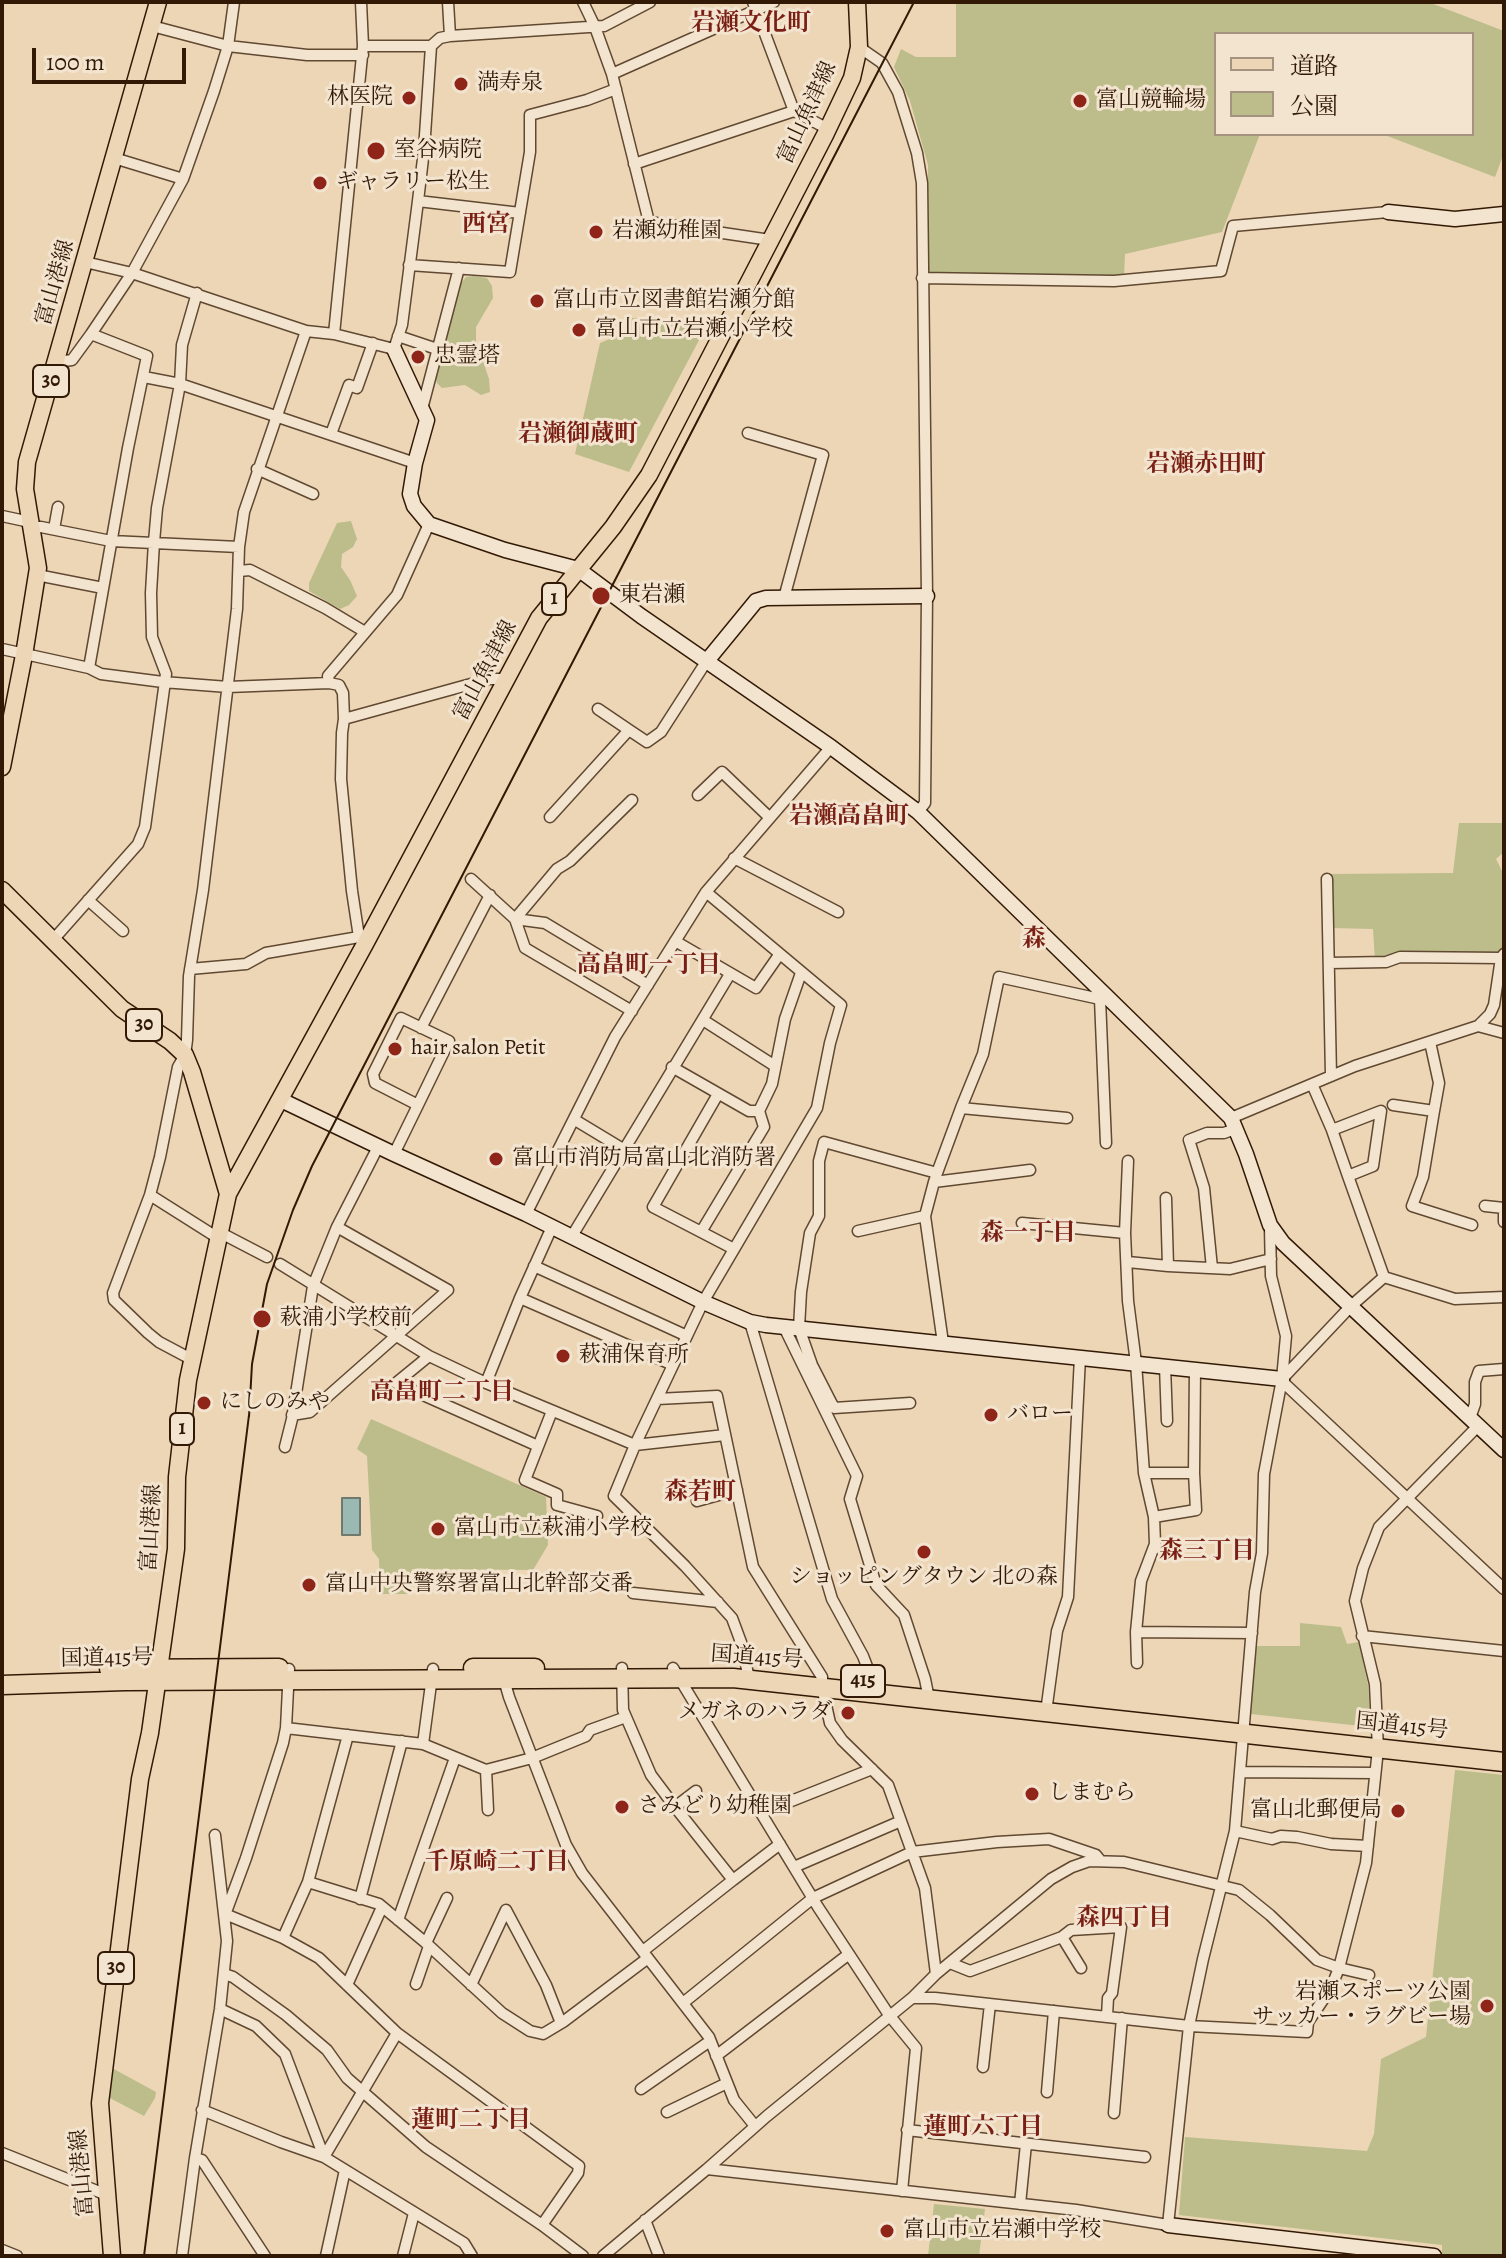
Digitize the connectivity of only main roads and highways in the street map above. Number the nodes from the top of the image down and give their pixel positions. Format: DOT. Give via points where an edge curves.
graph roads {
  1 [pos="158,2"];
  2 [pos="857,2"];
  3 [pos="2,767"];
  4 [pos="2,890"];
  5 [pos="228,1194"];
  6 [pos="2,1673"];
  7 [pos="158,1675"];
  8 [pos="2,1685"];
  9 [pos="1378,1743"];
  10 [pos="1504,1752"];
  11 [pos="1504,1762"];
  12 [pos="112,2256"];
  1 -- 3 [label="main road, 富山港線 / 30" via="27,462 25,489 38,568"];
  2 -- 5 [label="main road, 富山魚津線 / 1" via="859,47 852,78 642,486 539,618"];
  4 -- 5 [label="main road, 富山港線 / 30" via="122,1009 185,1055"];
  5 -- 7 [label="main road, 富山港線 / 1" via="191,1359 177,1477 176,1549"];
  6 -- 7 [label="highway, 国道415号 / 415"];
  7 -- 8 [label="highway, 国道415号 / 415"];
  7 -- 9 [label="highway, 国道415号 / 415" via="749,1675"];
  7 -- 12 [label="main road, 富山港線 / 30" via="100,2103"];
  9 -- 10 [label="highway, 国道415号 / 415"];
  9 -- 11 [label="highway, 国道415号 / 415"];
}
